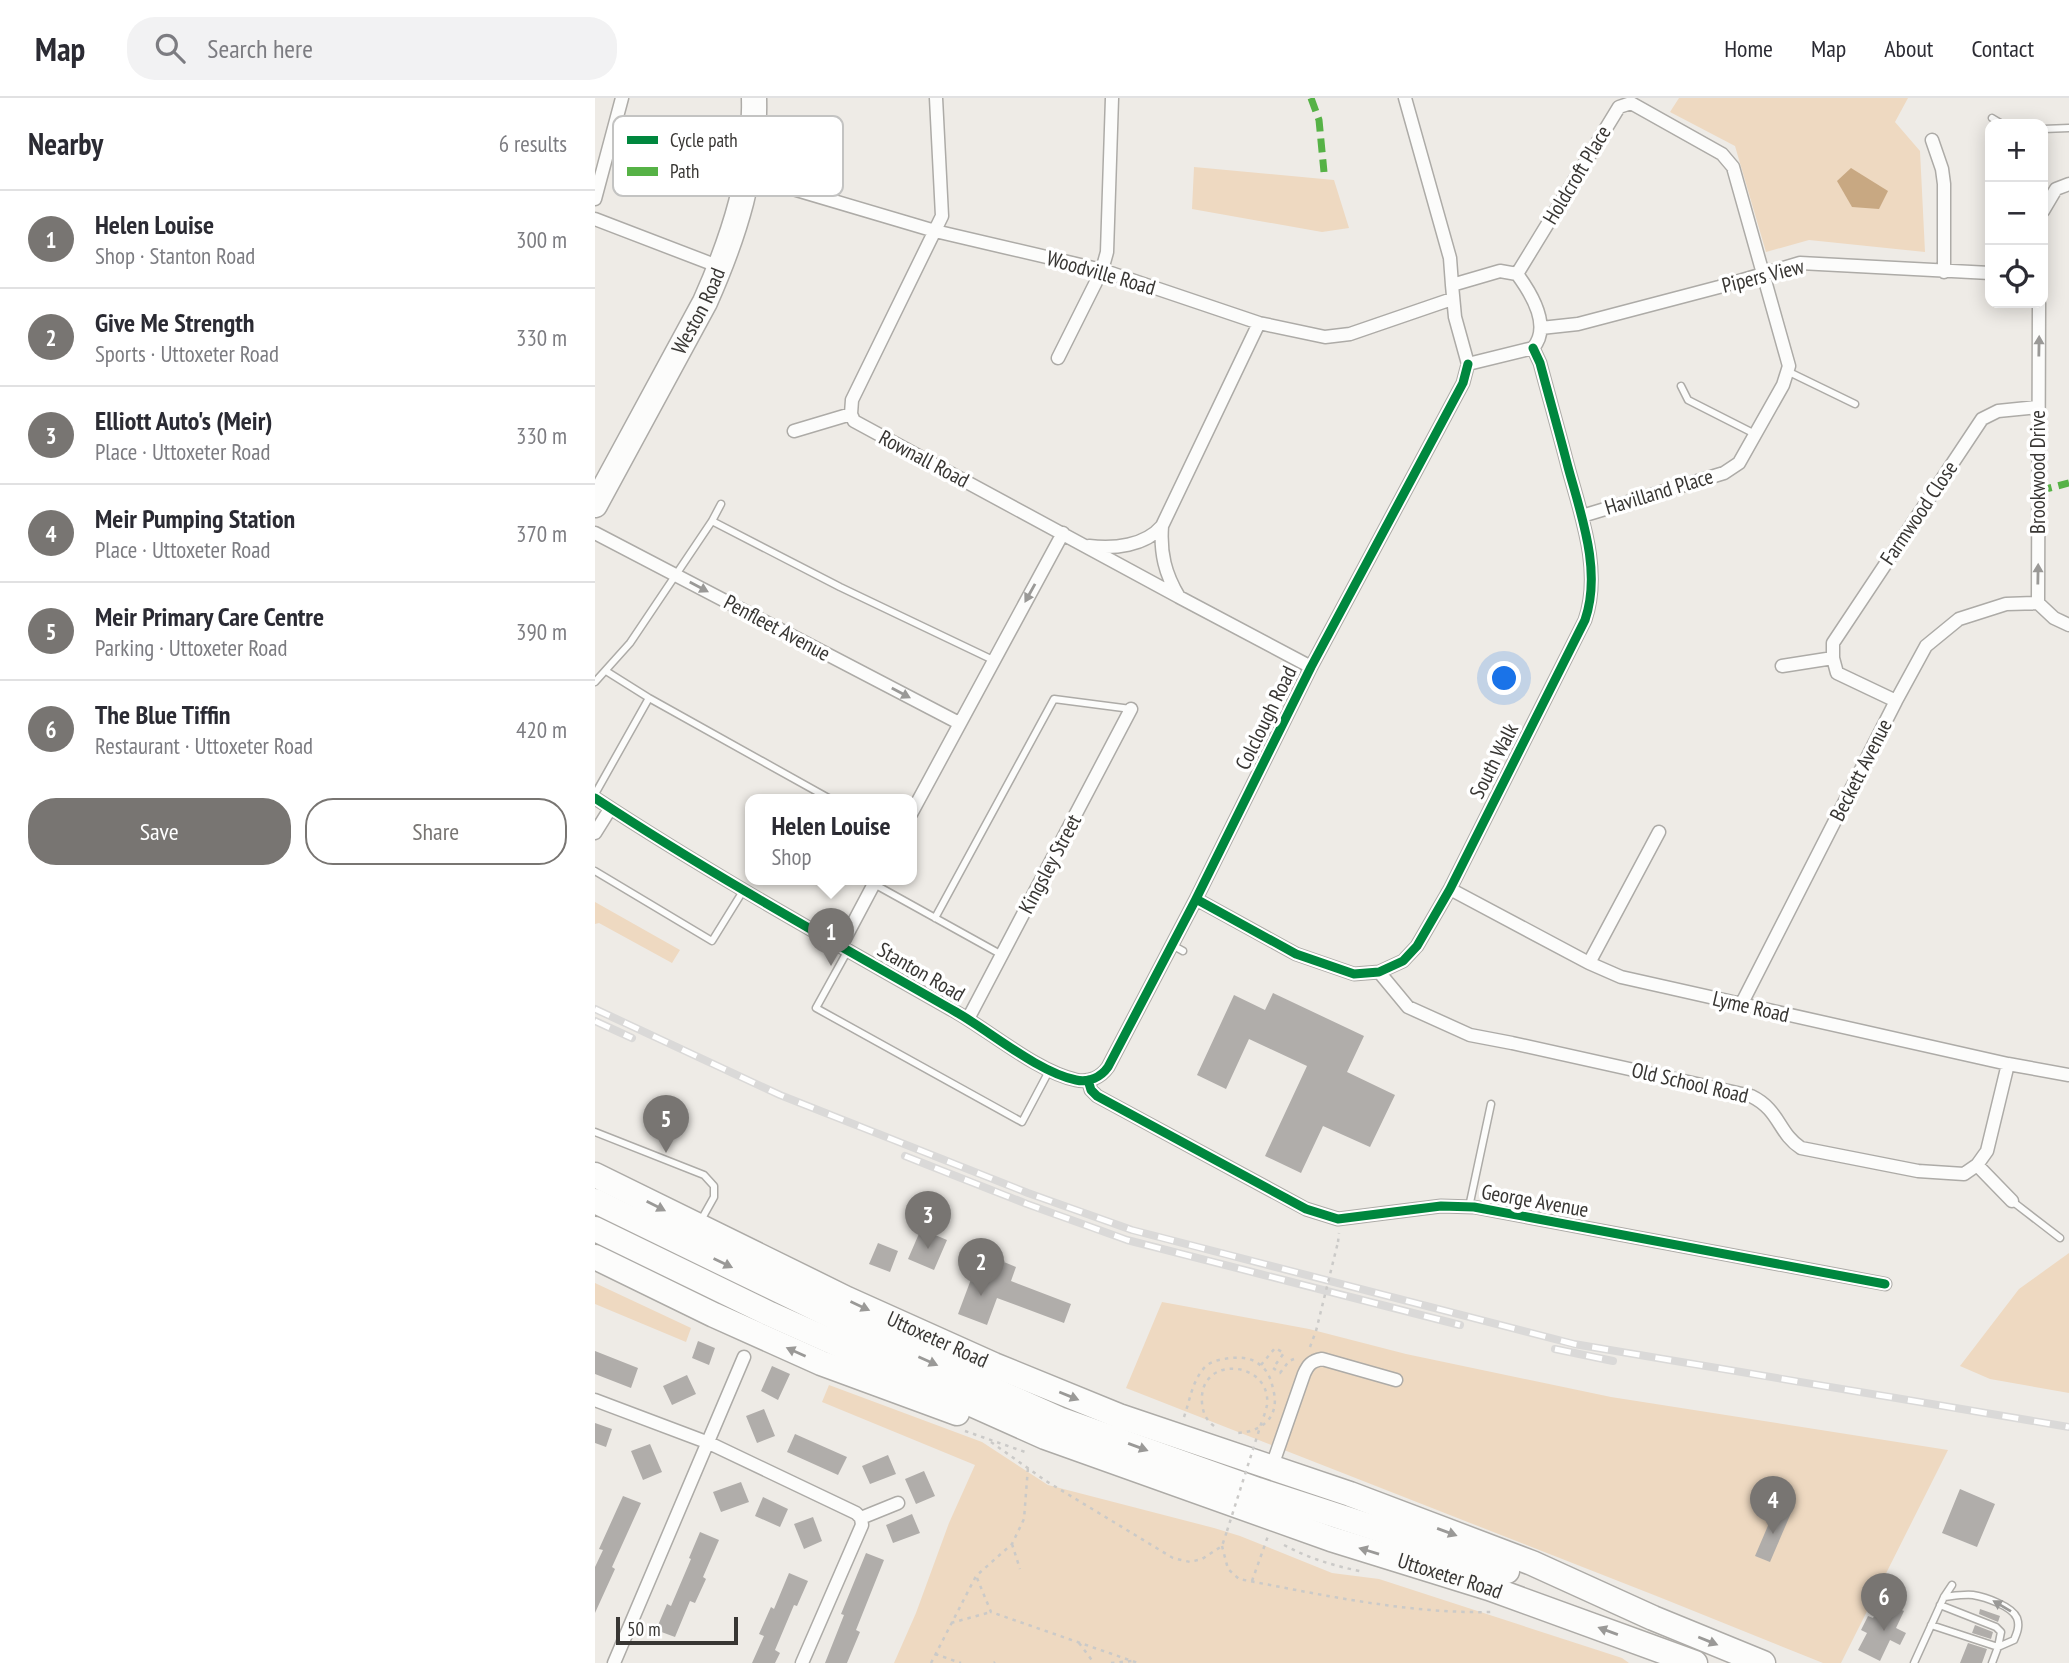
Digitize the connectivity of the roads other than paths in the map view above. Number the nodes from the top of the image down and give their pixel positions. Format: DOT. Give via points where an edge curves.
graph roads {
  1 [pos="622,98"];
  2 [pos="754,98"];
  3 [pos="936,98"];
  4 [pos="1112,98"];
  5 [pos="1405,98"];
  6 [pos="617,116"];
  7 [pos="753,116"];
  8 [pos="2069,128"];
  9 [pos="2048,129"];
  10 [pos="613,132"];
  11 [pos="1932,140"];
  12 [pos="2069,184"];
  13 [pos="742,196"];
  14 [pos="817,196"];
  15 [pos="595,199"];
  16 [pos="2048,203"];
  17 [pos="595,219"];
  18 [pos="935,230"];
  19 [pos="720,267"];
  20 [pos="1102,270"];
  21 [pos="1944,272"];
  22 [pos="1985,273"];
  23 [pos="1517,274"];
  24 [pos="1762,274"];
  25 [pos="1452,285"];
  26 [pos="1452,299"];
  27 [pos="2039,308"];
  28 [pos="1259,323"];
  29 [pos="1541,328"];
  30 [pos="1533,348"];
  31 [pos="1058,358"];
  32 [pos="1468,364"];
  33 [pos="1787,371"];
  34 [pos="1681,386"];
  35 [pos="1855,404"];
  36 [pos="2038,407"];
  37 [pos="851,414"];
  38 [pos="794,431"];
  39 [pos="1755,434"];
  40 [pos="721,504"];
  41 [pos="595,505"];
  42 [pos="1582,516"];
  43 [pos="712,521"];
  44 [pos="1162,526"];
  45 [pos="595,533"];
  46 [pos="1063,533"];
  47 [pos="1085,546"];
  48 [pos="675,574"];
  49 [pos="1179,597"];
  50 [pos="2038,603"];
  51 [pos="2069,625"];
  52 [pos="1833,658"];
  53 [pos="993,660"];
  54 [pos="1782,666"];
  55 [pos="1311,667"];
  56 [pos="606,671"];
  57 [pos="595,682"];
  58 [pos="649,698"];
  59 [pos="1896,701"];
  60 [pos="1131,709"];
  61 [pos="959,723"];
  62 [pos="821,794"];
  63 [pos="595,796"];
  64 [pos="917,804"];
  65 [pos="610,808"];
  66 [pos="1659,832"];
  67 [pos="595,833"];
  68 [pos="595,871"];
  69 [pos="874,885"];
  70 [pos="880,885"];
  71 [pos="1450,889"];
  72 [pos="743,891"];
  73 [pos="1196,899"];
  74 [pos="935,918"];
  75 [pos="845,948"];
  76 [pos="1002,955"];
  77 [pos="1589,963"];
  78 [pos="1379,972"];
  79 [pos="1741,1005"];
  80 [pos="968,1019"];
  81 [pos="2008,1064"];
  82 [pos="1049,1071"];
  83 [pos="2069,1075"];
  84 [pos="1088,1080"];
  85 [pos="1491,1104"];
  86 [pos="595,1132"];
  87 [pos="1977,1166"];
  88 [pos="595,1175"];
  89 [pos="2012,1200"];
  90 [pos="595,1201"];
  91 [pos="1469,1207"];
  92 [pos="698,1227"];
  93 [pos="595,1229"];
  94 [pos="2060,1238"];
  95 [pos="595,1257"];
  96 [pos="1885,1284"];
  97 [pos="744,1357"];
  98 [pos="1396,1380"];
  99 [pos="595,1400"];
  100 [pos="1045,1437"];
  101 [pos="709,1443"];
  102 [pos="1281,1472"];
  103 [pos="898,1503"];
  104 [pos="861,1518"];
  105 [pos="1952,1585"];
  106 [pos="1944,1597"];
  107 [pos="1940,1605"];
  108 [pos="1653,1618"];
  109 [pos="1931,1625"];
  110 [pos="1998,1647"];
  111 [pos="1657,1648"];
  112 [pos="614,1663"];
  113 [pos="802,1663"];
  114 [pos="1680,1663"];
  115 [pos="1695,1663"];
  116 [pos="1763,1663"];
  117 [pos="1914,1663"];
  118 [pos="1992,1663"];
  1 -- 6 [label="street"];
  2 -- 7 [label="highway, Weston Road"];
  3 -- 18 [label="street" via="943,216"];
  4 -- 20 [label="street" via="1107,252"];
  5 -- 25 [label="street" via="1450,258"];
  8 -- 9 [label="lane"];
  10 -- 15 [label="street"];
  11 -- 21 [label="street" via="1944,184"];
  12 -- 16 [label="street" via="2056,189"];
  13 -- 19 [label="highway, Weston Road"];
  14 -- 18 [label="street, Woodville Road"];
  17 -- 19 [label="street"];
  18 -- 20 [label="street, Woodville Road"];
  18 -- 37 [label="street" via="852,400"];
  19 -- 41 [label="highway, Weston Road"];
  20 -- 28 [label="street, Woodville Road"];
  20 -- 31 [label="street"];
  21 -- 22 [label="street, Pipers View"];
  21 -- 24 [label="street, Pipers View" via="1800,262"];
  23 -- 24 [label="street, Holdcroft Place" via="1619,107 1631,103 1722,154 1733,167"];
  23 -- 25 [label="street" via="1500,271"];
  23 -- 29 [label="street" via="1534,299"];
  24 -- 29 [label="street, Pipers View" via="1578,324"];
  24 -- 33 [label="street"];
  25 -- 26 [label="street"];
  26 -- 28 [label="street, Woodville Road" via="1350,334 1325,337"];
  26 -- 32 [label="street"];
  36 -- 27 [label="street, Brookwood Drive, one-way"];
  28 -- 44 [label="street"];
  29 -- 30 [label="street"];
  30 -- 32 [label="street"];
  30 -- 42 [label="street, South Walk"];
  32 -- 55 [label="street, Colclough Road" via="1463,383"];
  33 -- 35 [label="lane"];
  33 -- 39 [label="street, Havilland Place"];
  34 -- 39 [label="lane" via="1688,400"];
  50 -- 36 [label="street, Brookwood Drive, one-way"];
  36 -- 52 [label="street, Farmwood Close" via="1998,411 1982,419 1833,643"];
  37 -- 38 [label="street"];
  37 -- 46 [label="street, Rownall Road" via="854,421"];
  39 -- 42 [label="street, Havilland Place" via="1739,463 1724,473"];
  40 -- 43 [label="lane"];
  42 -- 71 [label="street, South Walk" via="1591,604"];
  43 -- 48 [label="lane"];
  43 -- 53 [label="lane"];
  44 -- 47 [label="street" via="1154,535 1130,544"];
  44 -- 49 [label="street" via="1161,550"];
  45 -- 48 [label="street, Penfleet Avenue"];
  46 -- 47 [label="street, Rownall Road"];
  46 -- 53 [label="street, one-way"];
  47 -- 49 [label="street, Rownall Road"];
  48 -- 56 [label="lane"];
  48 -- 61 [label="street, Penfleet Avenue, one-way"];
  49 -- 55 [label="street, Rownall Road"];
  50 -- 51 [label="street"];
  50 -- 59 [label="street, Beckett Avenue" via="2006,604 1959,619 1926,646"];
  52 -- 54 [label="street"];
  52 -- 59 [label="street" via="1837,673"];
  53 -- 61 [label="street"];
  55 -- 73 [label="street, Colclough Road"];
  56 -- 57 [label="lane"];
  56 -- 58 [label="lane"];
  58 -- 62 [label="lane"];
  58 -- 63 [label="lane"];
  59 -- 79 [label="street, Beckett Avenue"];
  60 -- 74 [label="lane" via="1054,699"];
  60 -- 76 [label="street, Kingsley Street"];
  61 -- 64 [label="street"];
  63 -- 65 [label="street, Stanton Road"];
  65 -- 67 [label="street"];
  65 -- 72 [label="street, Stanton Road"];
  66 -- 77 [label="street"];
  68 -- 72 [label="lane" via="712,941"];
  69 -- 75 [label="street"];
  70 -- 74 [label="lane"];
  71 -- 77 [label="street, Lyme Road"];
  71 -- 78 [label="street, South Walk" via="1417,946 1403,961"];
  72 -- 75 [label="street, Stanton Road"];
  73 -- 78 [label="street" via="1296,954 1354,974"];
  73 -- 84 [label="street, Colclough Road" via="1178,948 1108,1067"];
  74 -- 76 [label="lane"];
  75 -- 80 [label="street, Stanton Road"];
  75 -- 82 [label="lane" via="816,1008 1022,1122"];
  76 -- 80 [label="street, Kingsley Street"];
  77 -- 79 [label="street, Lyme Road" via="1621,978"];
  78 -- 87 [label="street, Old School Road" via="1408,1007 1471,1035 1751,1096 1771,1110 1801,1148 1918,1171 1965,1174"];
  79 -- 81 [label="street, Lyme Road"];
  80 -- 82 [label="street, Stanton Road"];
  81 -- 83 [label="street, Lyme Road"];
  81 -- 87 [label="street" via="1987,1151"];
  82 -- 84 [label="street, Stanton Road"];
  84 -- 91 [label="street, George Avenue" via="1097,1096 1319,1214 1338,1219 1441,1206"];
  85 -- 91 [label="lane"];
  86 -- 92 [label="lane" via="704,1175 714,1186 714,1197"];
  87 -- 89 [label="street"];
  88 -- 92 [label="highway, Uttoxeter Road, one-way"];
  89 -- 94 [label="lane"];
  90 -- 108 [label="highway, one-way" via="856,1328 1059,1419 1258,1490"];
  91 -- 96 [label="street, George Avenue"];
  92 -- 102 [label="highway, Uttoxeter Road, one-way" via="937,1341 1119,1416"];
  93 -- 100 [label="highway" via="770,1314"];
  100 -- 95 [label="highway, one-way" via="903,1395 821,1363"];
  97 -- 101 [label="street"];
  98 -- 102 [label="street" via="1322,1359 1308,1365"];
  99 -- 101 [label="street"];
  111 -- 100 [label="highway, Uttoxeter Road, one-way" via="1489,1588 1262,1516"];
  101 -- 104 [label="street"];
  101 -- 112 [label="street"];
  102 -- 108 [label="highway, Uttoxeter Road, one-way" via="1532,1563"];
  103 -- 104 [label="street"];
  104 -- 113 [label="street" via="862,1525"];
  105 -- 106 [label="lane"];
  106 -- 107 [label="lane"];
  110 -- 106 [label="lane, one-way" via="2014,1640 2018,1630 2018,1619 2011,1611 1972,1595"];
  107 -- 109 [label="lane"];
  107 -- 110 [label="lane" via="1996,1627 2001,1632"];
  108 -- 116 [label="highway, one-way"];
  109 -- 110 [label="lane"];
  109 -- 117 [label="lane"];
  110 -- 118 [label="lane"];
  111 -- 114 [label="highway"];
  111 -- 115 [label="highway, Uttoxeter Road"];
}
